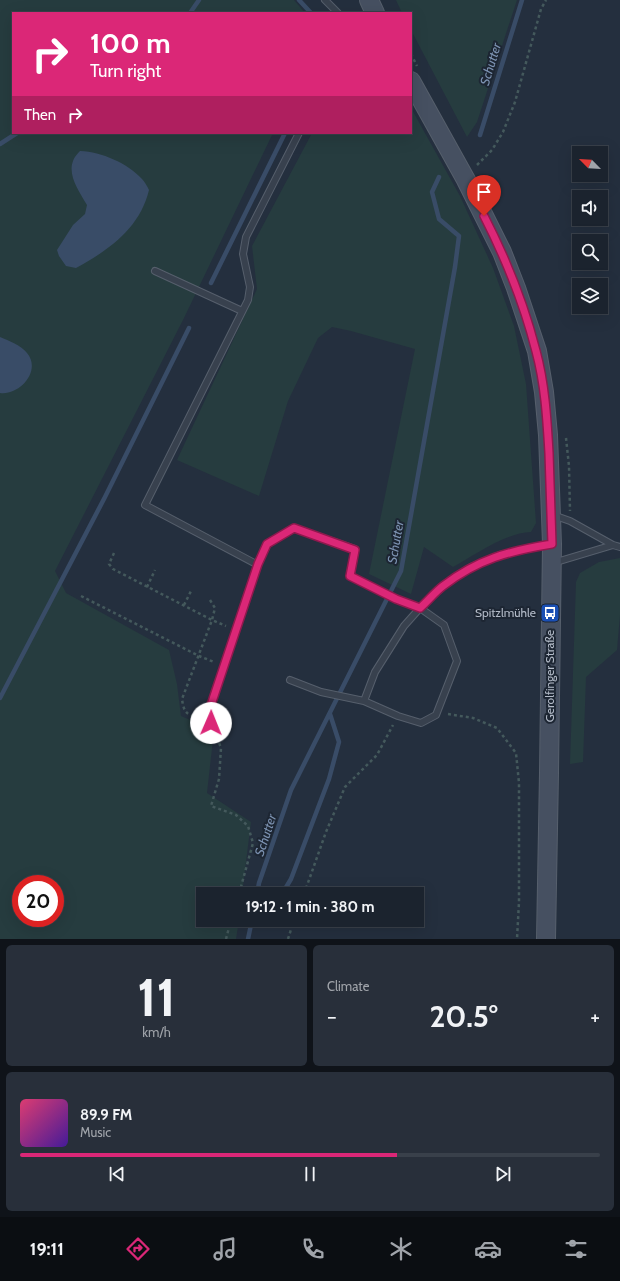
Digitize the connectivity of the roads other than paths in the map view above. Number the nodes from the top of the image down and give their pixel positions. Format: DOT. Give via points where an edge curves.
graph roads {
  1 [pos="325,0"];
  2 [pos="369,0"];
  3 [pos="337,12"];
  4 [pos="375,12"];
  5 [pos="412,83"];
  6 [pos="298,134"];
  7 [pos="155,271"];
  8 [pos="242,311"];
  9 [pos="551,514"];
  10 [pos="552,544"];
  11 [pos="612,545"];
  12 [pos="620,547"];
  13 [pos="552,563"];
  14 [pos="258,564"];
  15 [pos="420,608"];
  16 [pos="290,680"];
  17 [pos="364,701"];
  18 [pos="211,723"];
  19 [pos="546,939"];
  1 -- 3 [label="lane"];
  2 -- 4 [label="street"];
  5 -- 9 [label="street, Gerolfinger Straße" via="466,180 502,252 537,352 545,399"];
  6 -- 8 [label="lane" via="246,237 244,254 250,286 248,300"];
  7 -- 8 [label="lane"];
  8 -- 14 [label="lane" via="145,505"];
  9 -- 10 [label="street, Gerolfinger Straße"];
  9 -- 11 [label="lane" via="570,521"];
  10 -- 13 [label="street, Gerolfinger Straße"];
  10 -- 15 [label="lane" via="500,555 471,567 442,587"];
  11 -- 12 [label="lane"];
  11 -- 13 [label="lane"];
  13 -- 19 [label="street, Gerolfinger Straße"];
  14 -- 15 [label="lane" via="267,544 294,528 355,550 350,576"];
  14 -- 18 [label="lane" via="211,705"];
  15 -- 17 [label="lane" via="404,626 376,672"];
  15 -- 17 [label="lane" via="444,625 457,661 436,715 421,722 398,716"];
  16 -- 17 [label="lane" via="321,692"];
}
